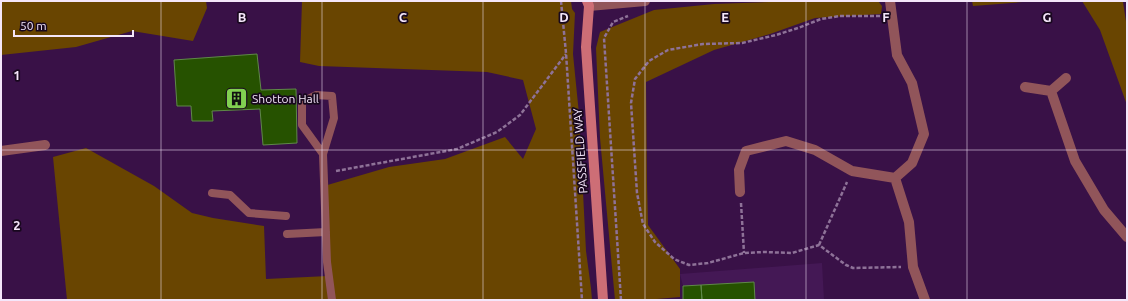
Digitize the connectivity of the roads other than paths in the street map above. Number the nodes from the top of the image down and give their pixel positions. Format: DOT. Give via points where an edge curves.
graph roads {
  1 [pos="645,1"];
  2 [pos="890,1"];
  3 [pos="588,3"];
  4 [pos="1066,78"];
  5 [pos="1025,87"];
  6 [pos="1051,91"];
  7 [pos="45,145"];
  8 [pos="1,151"];
  9 [pos="323,154"];
  10 [pos="894,178"];
  11 [pos="740,192"];
  12 [pos="212,193"];
  13 [pos="286,216"];
  14 [pos="326,232"];
  15 [pos="287,234"];
  16 [pos="1127,237"];
  17 [pos="332,300"];
  18 [pos="603,300"];
  19 [pos="925,300"];
  1 -- 3 [label="street"];
  2 -- 10 [label="street" via="897,55 912,83 924,134 912,163"];
  3 -- 18 [label="street, PASSFIELD WAY" via="586,47"];
  4 -- 6 [label="street"];
  5 -- 6 [label="street"];
  6 -- 16 [label="street" via="1075,161 1104,210"];
  7 -- 8 [label="street"];
  9 -- 9 [label="lane" via="302,125 302,102 316,95 332,96 334,118"];
  9 -- 14 [label="lane"];
  10 -- 11 [label="street" via="852,171 815,150 786,141 746,151 739,170"];
  10 -- 19 [label="street" via="909,222 913,267"];
  12 -- 13 [label="lane" via="230,195 250,213"];
  14 -- 15 [label="lane"];
  14 -- 17 [label="lane"];
}
